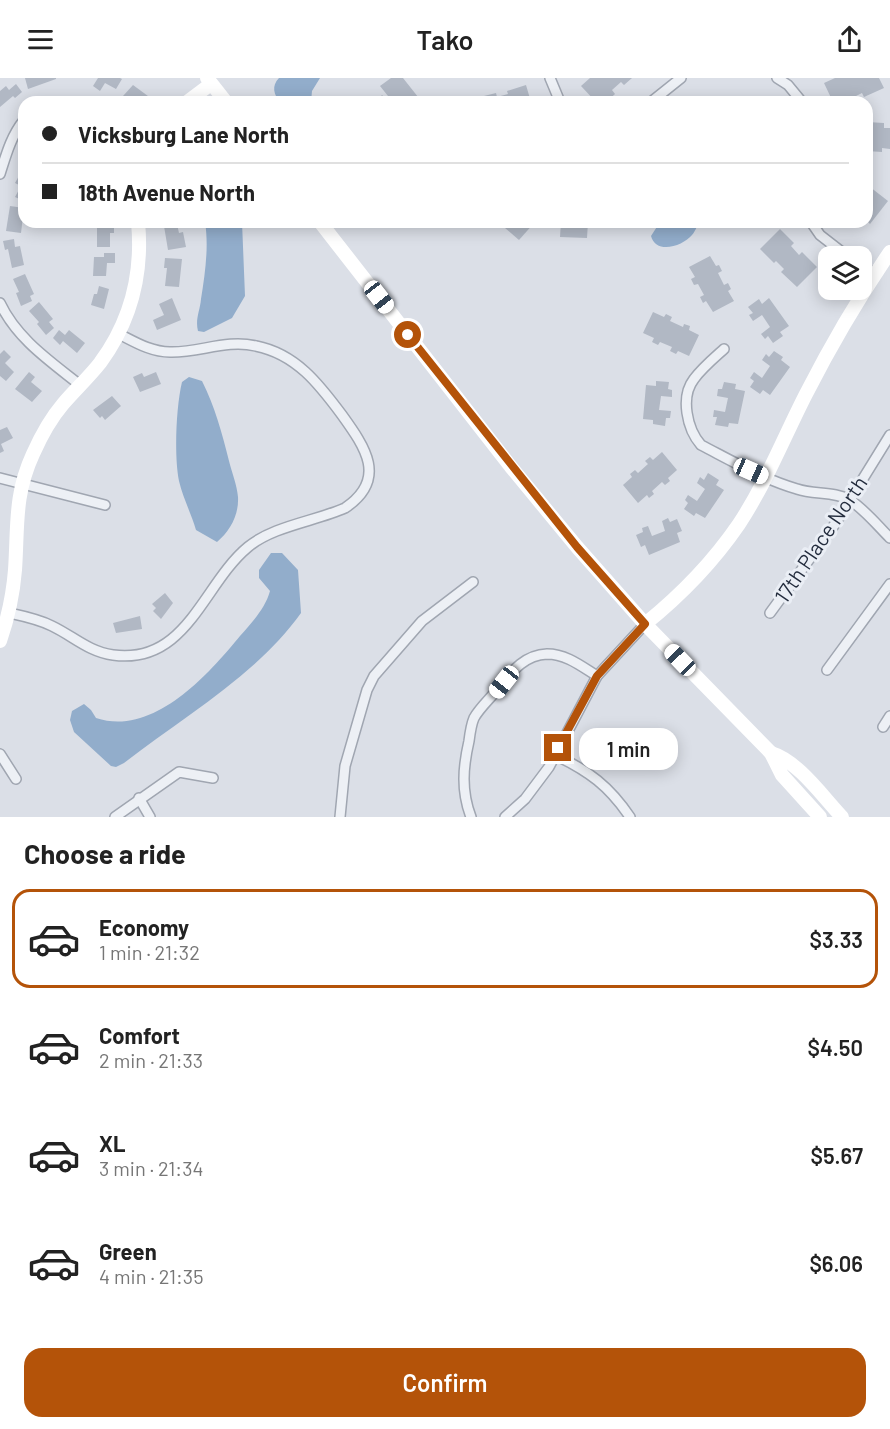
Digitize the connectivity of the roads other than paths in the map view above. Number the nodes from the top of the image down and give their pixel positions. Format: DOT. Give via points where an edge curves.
graph roads {
  1 [pos="550,78"];
  2 [pos="681,78"];
  3 [pos="777,78"];
  4 [pos="212,80"];
  5 [pos="194,96"];
  6 [pos="222,96"];
  7 [pos="558,96"];
  8 [pos="658,96"];
  9 [pos="797,96"];
  10 [pos="18,128"];
  11 [pos="0,174"];
  12 [pos="138,228"];
  13 [pos="325,228"];
  14 [pos="815,228"];
  15 [pos="834,246"];
  16 [pos="890,252"];
  17 [pos="874,274"];
  18 [pos="0,303"];
  19 [pos="119,334"];
  20 [pos="724,349"];
  21 [pos="80,385"];
  22 [pos="890,435"];
  23 [pos="0,478"];
  24 [pos="765,478"];
  25 [pos="22,483"];
  26 [pos="849,500"];
  27 [pos="105,505"];
  28 [pos="890,538"];
  29 [pos="473,582"];
  30 [pos="890,584"];
  31 [pos="9,613"];
  32 [pos="770,613"];
  33 [pos="645,624"];
  34 [pos="0,641"];
  35 [pos="827,670"];
  36 [pos="597,676"];
  37 [pos="890,716"];
  38 [pos="883,727"];
  39 [pos="771,753"];
  40 [pos="0,754"];
  41 [pos="555,755"];
  42 [pos="213,778"];
  43 [pos="16,779"];
  44 [pos="139,798"];
  45 [pos="115,817"];
  46 [pos="150,817"];
  47 [pos="340,817"];
  48 [pos="471,817"];
  49 [pos="505,817"];
  50 [pos="630,817"];
  51 [pos="820,817"];
  52 [pos="842,817"];
  1 -- 7 [label="street"];
  2 -- 8 [label="street"];
  3 -- 9 [label="street"];
  4 -- 5 [label="street"];
  4 -- 6 [label="street"];
  10 -- 11 [label="street"];
  12 -- 19 [label="street" via="135,293"];
  13 -- 33 [label="street" via="512,467"];
  14 -- 15 [label="street"];
  16 -- 17 [label="street"];
  17 -- 24 [label="street" via="807,393"];
  18 -- 21 [label="street" via="33,348"];
  19 -- 21 [label="street"];
  19 -- 31 [label="street" via="153,350 183,352 234,343 255,345 292,360 321,388 366,450 366,485 345,508 275,532 248,547 190,622 164,645 148,652 106,654 54,626"];
  20 -- 24 [label="street" via="688,391 690,428 701,445"];
  21 -- 25 [label="street" via="45,431"];
  22 -- 26 [label="street, 17th Place North"];
  23 -- 25 [label="street"];
  24 -- 26 [label="street" via="795,489 837,494"];
  24 -- 33 [label="street" via="716,555"];
  25 -- 27 [label="street"];
  25 -- 31 [label="street"];
  26 -- 28 [label="street"];
  26 -- 32 [label="street, 17th Place North"];
  29 -- 47 [label="street" via="422,621 374,676 345,766"];
  30 -- 35 [label="street"];
  31 -- 34 [label="street"];
  33 -- 36 [label="street"];
  33 -- 39 [label="street"];
  36 -- 41 [label="street"];
  36 -- 48 [label="street" via="562,656 548,654 523,661 513,669 479,711 471,729 463,775"];
  37 -- 38 [label="street"];
  39 -- 51 [label="street" via="782,775"];
  39 -- 52 [label="street" via="792,764"];
  40 -- 43 [label="street"];
  41 -- 49 [label="street" via="538,783"];
  41 -- 50 [label="street" via="595,777"];
  42 -- 44 [label="street" via="179,771"];
  44 -- 45 [label="street"];
  44 -- 46 [label="street"];
}
